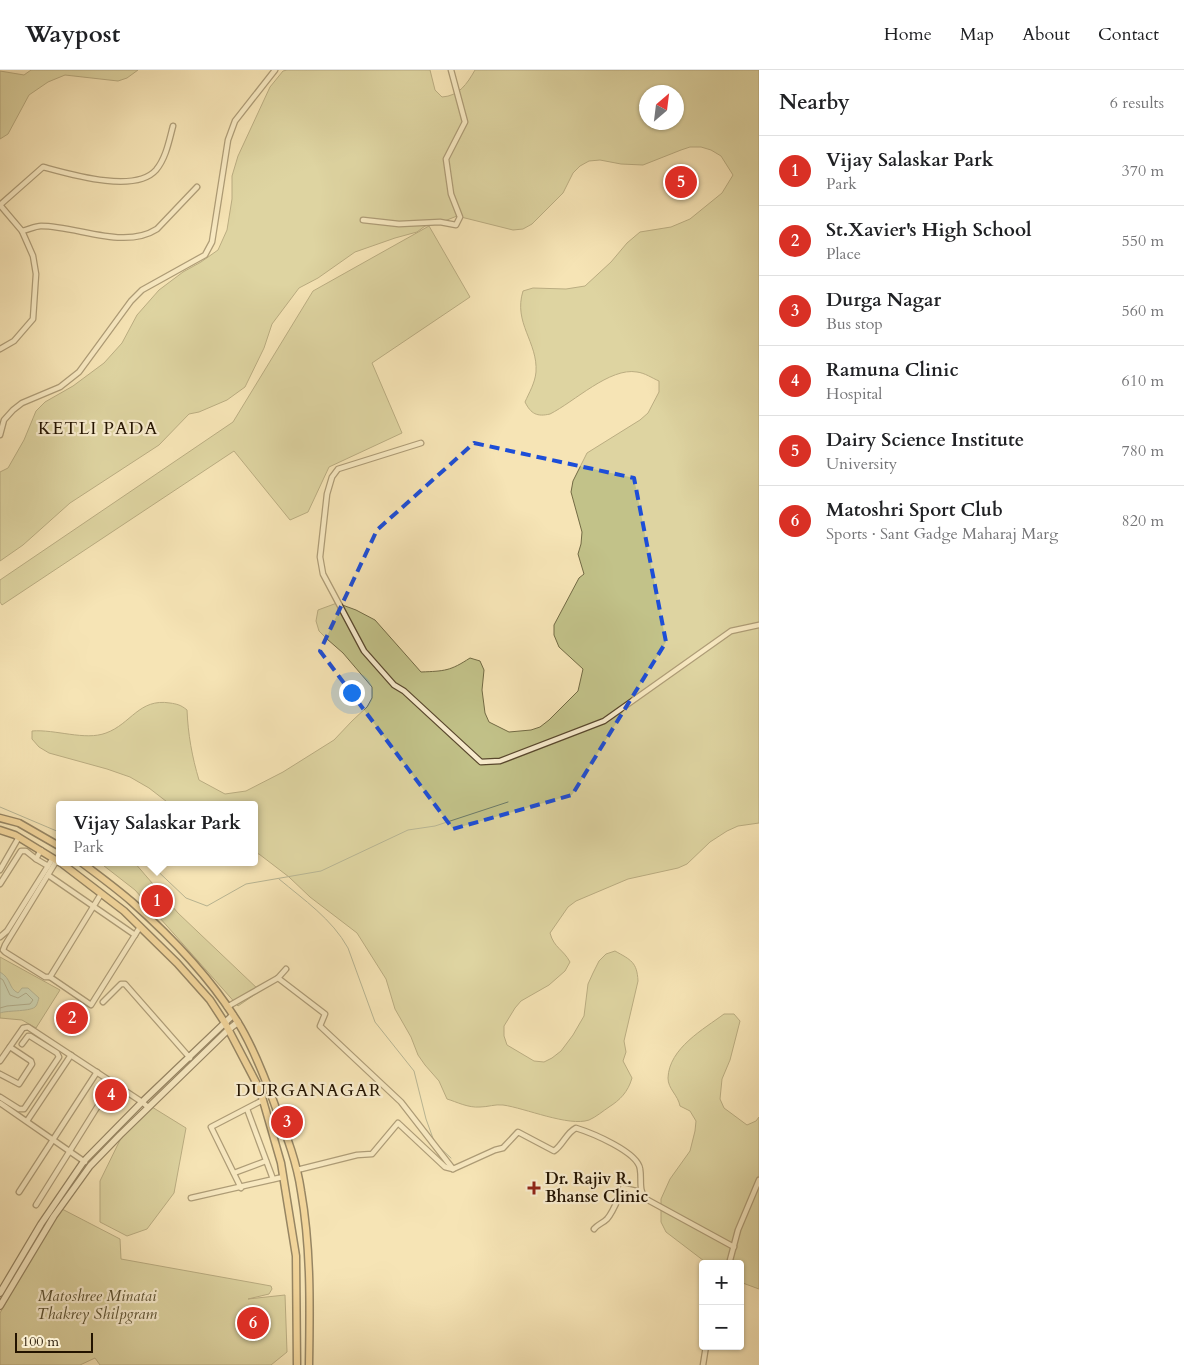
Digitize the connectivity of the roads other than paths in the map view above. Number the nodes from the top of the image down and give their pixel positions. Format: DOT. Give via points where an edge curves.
graph roads {
  1 [pos="275,70"];
  2 [pos="451,70"];
  3 [pos="172,126"];
  4 [pos="197,187"];
  5 [pos="0,205"];
  6 [pos="364,220"];
  7 [pos="22,231"];
  8 [pos="0,349"];
  9 [pos="0,435"];
  10 [pos="421,443"];
  11 [pos="759,625"];
  12 [pos="0,818"];
  13 [pos="0,830"];
  14 [pos="19,837"];
  15 [pos="56,844"];
  16 [pos="41,850"];
  17 [pos="36,859"];
  18 [pos="56,859"];
  19 [pos="56,861"];
  20 [pos="56,863"];
  21 [pos="48,866"];
  22 [pos="66,866"];
  23 [pos="86,866"];
  24 [pos="0,870"];
  25 [pos="48,875"];
  26 [pos="0,884"];
  27 [pos="101,894"];
  28 [pos="94,908"];
  29 [pos="140,927"];
  30 [pos="135,935"];
  31 [pos="0,937"];
  32 [pos="286,969"];
  33 [pos="50,977"];
  34 [pos="278,978"];
  35 [pos="103,1002"];
  36 [pos="227,1007"];
  37 [pos="233,1015"];
  38 [pos="238,1022"];
  39 [pos="226,1027"];
  40 [pos="22,1044"];
  41 [pos="10,1047"];
  42 [pos="71,1055"];
  43 [pos="189,1058"];
  44 [pos="0,1061"];
  45 [pos="194,1064"];
  46 [pos="97,1072"];
  47 [pos="0,1074"];
  48 [pos="0,1097"];
  49 [pos="263,1100"];
  50 [pos="102,1101"];
  51 [pos="142,1102"];
  52 [pos="0,1103"];
  53 [pos="148,1107"];
  54 [pos="247,1109"];
  55 [pos="27,1121"];
  56 [pos="54,1140"];
  57 [pos="70,1151"];
  58 [pos="84,1161"];
  59 [pos="266,1161"];
  60 [pos="90,1166"];
  61 [pos="453,1169"];
  62 [pos="297,1170"];
  63 [pos="234,1173"];
  64 [pos="283,1177"];
  65 [pos="273,1179"];
  66 [pos="759,1180"];
  67 [pos="241,1188"];
  68 [pos="19,1192"];
  69 [pos="641,1192"];
  70 [pos="191,1198"];
  71 [pos="36,1205"];
  72 [pos="594,1229"];
  73 [pos="734,1248"];
  74 [pos="730,1260"];
  75 [pos="0,1293"];
  76 [pos="0,1306"];
  77 [pos="705,1350"];
  78 [pos="297,1365"];
  79 [pos="309,1365"];
  80 [pos="703,1365"];
  1 -- 9 [label="street" via="235,121 228,140 212,242 205,255 142,290 79,372 60,387 13,410 4,420"];
  2 -- 6 [label="street" via="464,122 446,159 451,194 460,217 456,225"];
  3 -- 5 [label="street" via="161,162 147,176 105,182 43,167"];
  4 -- 7 [label="street" via="157,229 137,238 40,226"];
  5 -- 7 [label="street"];
  7 -- 8 [label="street" via="33,256 36,274 33,319 14,340"];
  10 -- 11 [label="street" via="338,469 332,476 320,556 323,574 364,651 394,685 480,762 500,761 604,721 731,630"];
  12 -- 15 [label="main road" via="19,823"];
  13 -- 14 [label="main road"];
  14 -- 16 [label="main road"];
  14 -- 24 [label="street"];
  16 -- 17 [label="street"];
  16 -- 18 [label="main road"];
  17 -- 21 [label="street"];
  17 -- 26 [label="street" via="21,851"];
  19 -- 21 [label="street"];
  20 -- 25 [label="street"];
  21 -- 31 [label="street" via="8,931"];
  22 -- 27 [label="main road"];
  23 -- 36 [label="main road" via="132,901 209,982"];
  25 -- 28 [label="street"];
  25 -- 33 [label="street" via="3,950"];
  27 -- 28 [label="street"];
  27 -- 29 [label="main road"];
  28 -- 30 [label="street"];
  28 -- 33 [label="street"];
  29 -- 30 [label="street"];
  29 -- 39 [label="main road" via="210,1000"];
  30 -- 33 [label="street" via="91,1005"];
  32 -- 34 [label="street"];
  34 -- 36 [label="street"];
  34 -- 61 [label="street" via="324,1014 320,1026 401,1102"];
  35 -- 43 [label="street" via="121,984 125,984"];
  36 -- 37 [label="main road"];
  37 -- 38 [label="main road"];
  37 -- 39 [label="main road"];
  38 -- 39 [label="main road"];
  38 -- 62 [label="main road" via="267,1082"];
  39 -- 43 [label="main road"];
  39 -- 45 [label="main road"];
  39 -- 49 [label="main road"];
  40 -- 48 [label="street" via="30,1036 59,1057 24,1110"];
  41 -- 42 [label="street" via="27,1027"];
  41 -- 44 [label="street"];
  41 -- 47 [label="street" via="32,1064 19,1084"];
  42 -- 46 [label="street"];
  42 -- 55 [label="street"];
  43 -- 45 [label="street"];
  43 -- 51 [label="main road"];
  45 -- 53 [label="main road"];
  46 -- 51 [label="street"];
  46 -- 56 [label="street"];
  49 -- 54 [label="street"];
  49 -- 64 [label="main road"];
  50 -- 57 [label="street"];
  51 -- 53 [label="street"];
  51 -- 58 [label="main road"];
  52 -- 55 [label="street"];
  53 -- 60 [label="main road"];
  54 -- 59 [label="street"];
  54 -- 63 [label="street" via="210,1127"];
  55 -- 56 [label="street"];
  56 -- 57 [label="street"];
  56 -- 68 [label="street"];
  57 -- 58 [label="street"];
  57 -- 71 [label="street"];
  58 -- 60 [label="street"];
  58 -- 75 [label="main road"];
  59 -- 63 [label="street"];
  59 -- 65 [label="street"];
  60 -- 76 [label="main road" via="54,1216"];
  61 -- 62 [label="street" via="445,1168 398,1123 372,1154"];
  61 -- 69 [label="street" via="503,1148 518,1132 554,1151 576,1128 632,1155 640,1167"];
  62 -- 79 [label="main road" via="308,1253"];
  63 -- 67 [label="street"];
  64 -- 65 [label="street"];
  64 -- 78 [label="main road" via="296,1256"];
  65 -- 67 [label="street"];
  66 -- 73 [label="street"];
  67 -- 70 [label="street"];
  69 -- 72 [label="street" via="623,1188 608,1218"];
  69 -- 73 [label="street" via="646,1199"];
  73 -- 74 [label="street"];
  77 -- 80 [label="street"];
}
